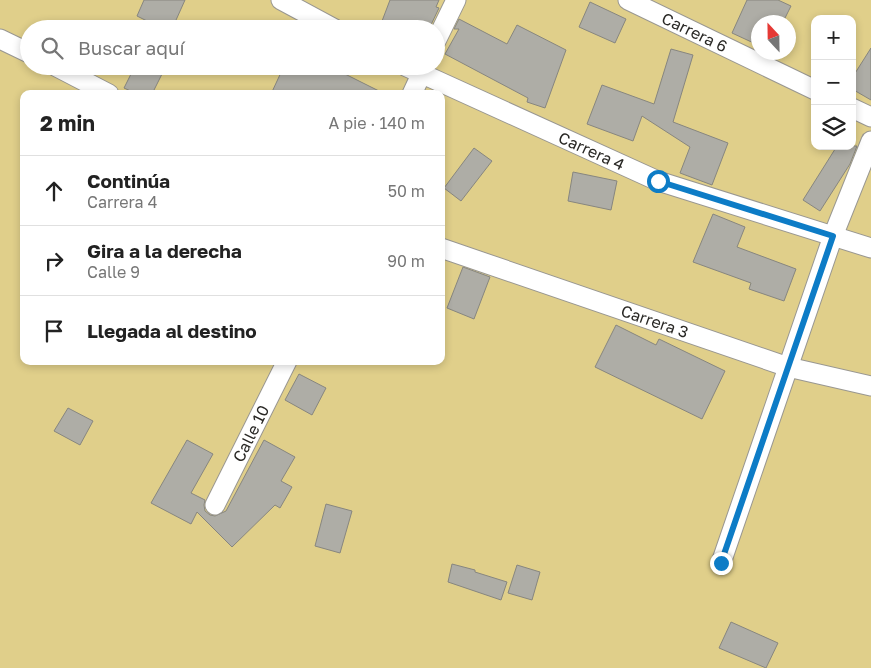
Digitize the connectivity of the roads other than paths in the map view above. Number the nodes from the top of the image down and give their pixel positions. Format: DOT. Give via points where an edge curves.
graph roads {
  1 [pos="281,0"];
  2 [pos="456,0"];
  3 [pos="628,0"];
  4 [pos="318,20"];
  5 [pos="445,23"];
  6 [pos="0,38"];
  7 [pos="20,48"];
  8 [pos="72,75"];
  9 [pos="416,75"];
  10 [pos="430,75"];
  11 [pos="811,88"];
  12 [pos="101,90"];
  13 [pos="413,90"];
  14 [pos="856,110"];
  15 [pos="871,117"];
  16 [pos="871,141"];
  17 [pos="833,236"];
  18 [pos="871,248"];
  19 [pos="445,249"];
  20 [pos="285,365"];
  21 [pos="788,367"];
  22 [pos="871,386"];
  23 [pos="215,505"];
  24 [pos="721,563"];
  1 -- 4 [label="street"];
  2 -- 5 [label="street"];
  3 -- 11 [label="street, Carrera 6"];
  6 -- 7 [label="street"];
  8 -- 12 [label="street"];
  9 -- 13 [label="street"];
  10 -- 17 [label="street, Carrera 4" via="658,181"];
  14 -- 15 [label="street"];
  16 -- 17 [label="street"];
  17 -- 18 [label="street, Carrera 4"];
  17 -- 21 [label="street"];
  19 -- 21 [label="street, Carrera 3"];
  20 -- 23 [label="street, Calle 10"];
  21 -- 22 [label="street, Carrera 3"];
  21 -- 24 [label="street"];
}
